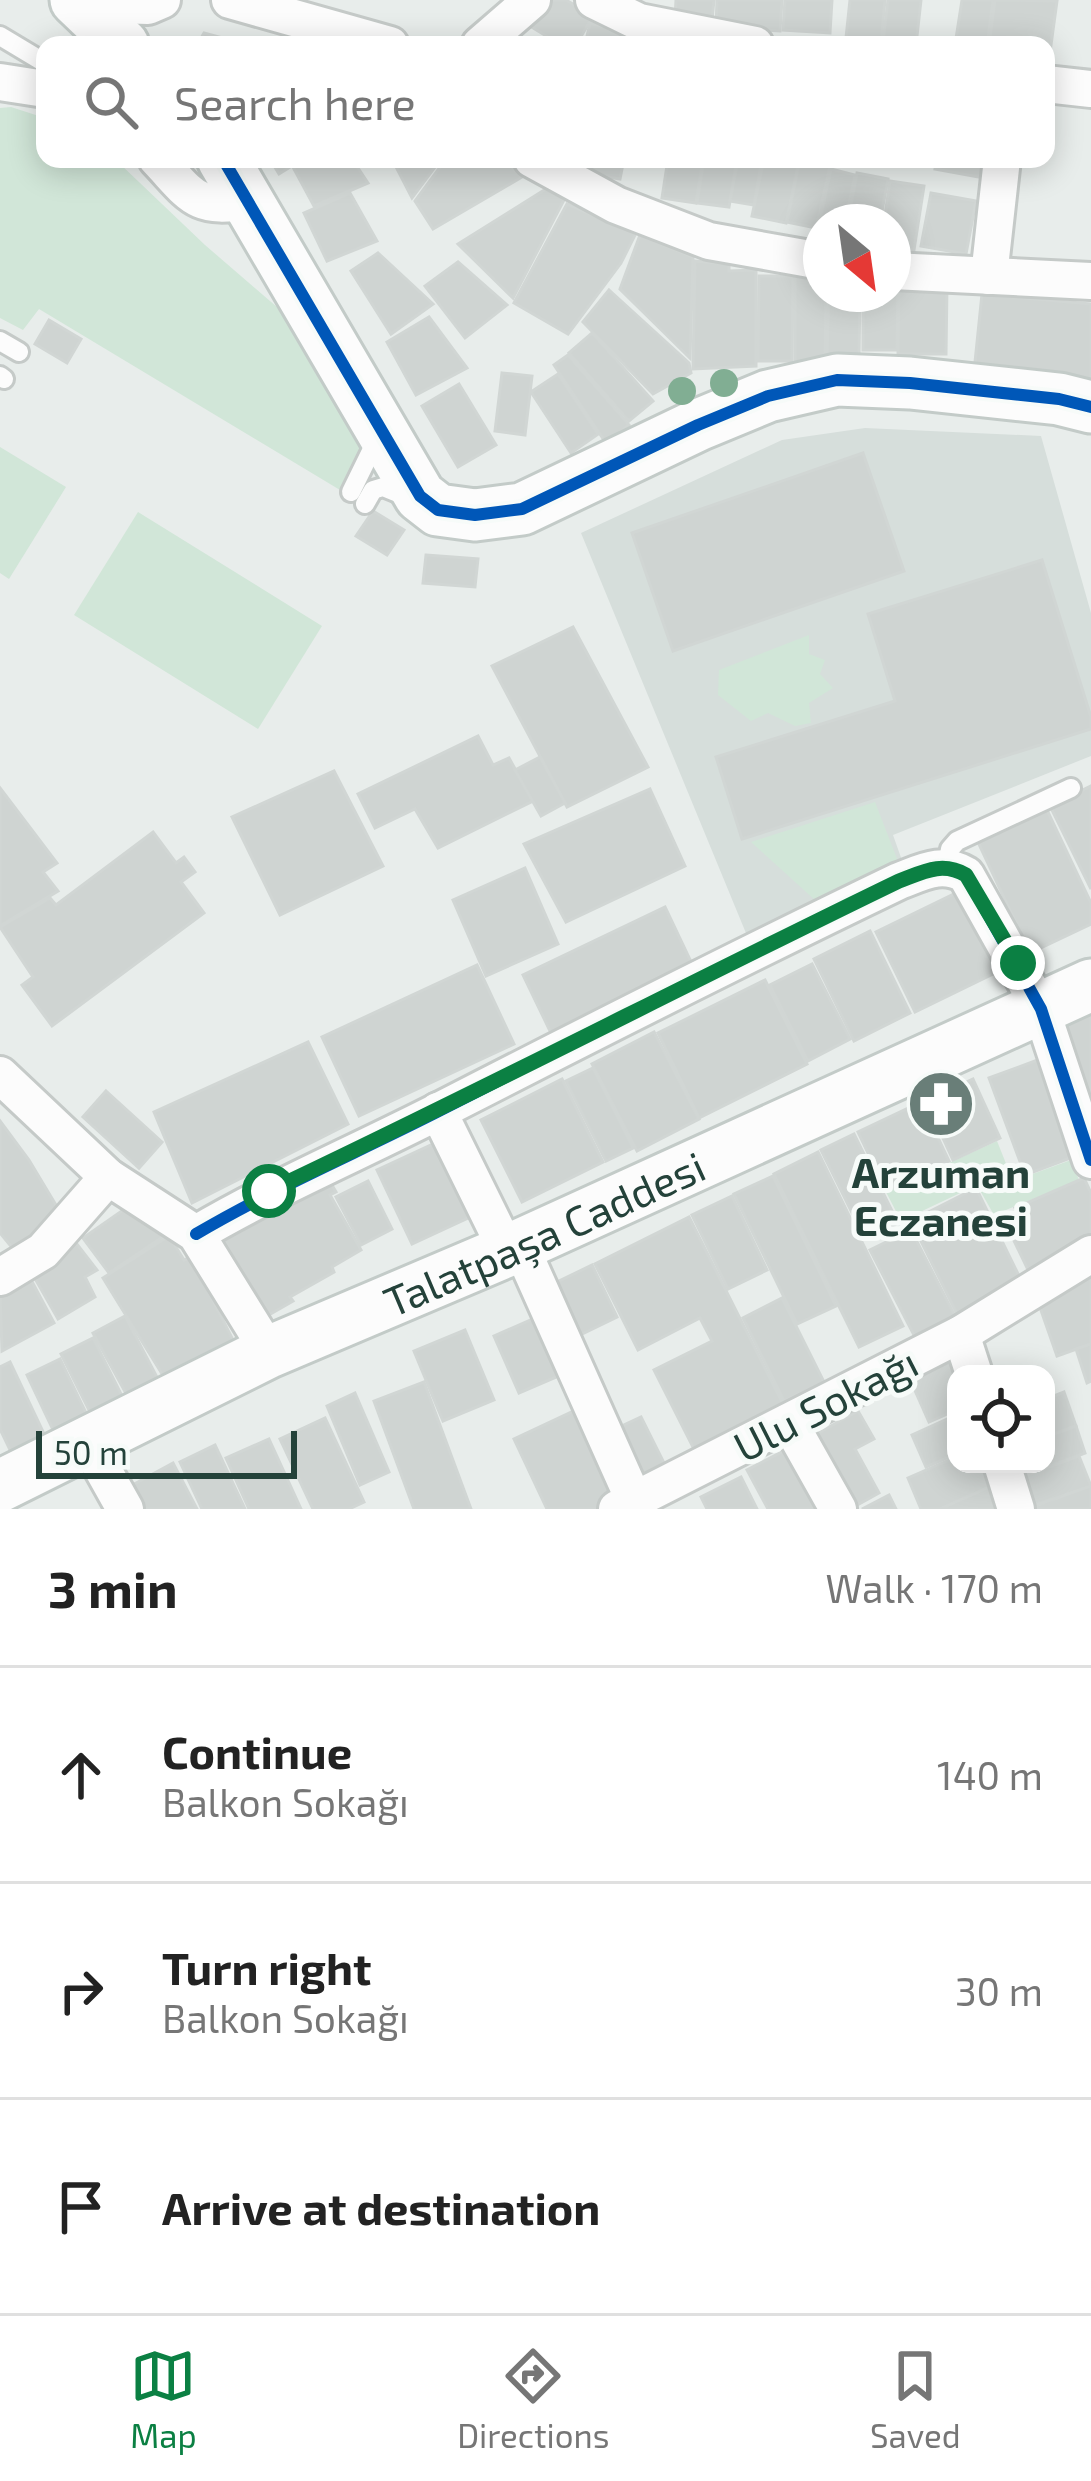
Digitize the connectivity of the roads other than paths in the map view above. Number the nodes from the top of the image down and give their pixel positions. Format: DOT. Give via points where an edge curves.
graph roads {
  1 [pos="161,0"];
  2 [pos="230,0"];
  3 [pos="495,0"];
  4 [pos="532,0"];
  5 [pos="594,0"];
  6 [pos="80,2"];
  7 [pos="0,36"];
  8 [pos="114,36"];
  9 [pos="357,36"];
  10 [pos="483,36"];
  11 [pos="490,36"];
  12 [pos="710,36"];
  13 [pos="36,58"];
  14 [pos="0,82"];
  15 [pos="1055,85"];
  16 [pos="36,88"];
  17 [pos="1091,89"];
  18 [pos="166,168"];
  19 [pos="548,168"];
  20 [pos="1001,168"];
  21 [pos="236,180"];
  22 [pos="803,258"];
  23 [pos="911,272"];
  24 [pos="989,276"];
  25 [pos="1091,281"];
  26 [pos="0,341"];
  27 [pos="19,352"];
  28 [pos="1091,407"];
  29 [pos="381,425"];
  30 [pos="438,510"];
  31 [pos="1071,788"];
  32 [pos="947,867"];
  33 [pos="1091,985"];
  34 [pos="1041,1009"];
  35 [pos="2,1079"];
  36 [pos="438,1112"];
  37 [pos="1091,1160"];
  38 [pos="108,1178"];
  39 [pos="196,1234"];
  40 [pos="514,1248"];
  41 [pos="1091,1254"];
  42 [pos="0,1277"];
  43 [pos="961,1334"];
  44 [pos="269,1352"];
  45 [pos="971,1365"];
  46 [pos="789,1422"];
  47 [pos="88,1443"];
  48 [pos="1005,1473"];
  49 [pos="0,1486"];
  50 [pos="630,1506"];
  51 [pos="125,1509"];
  52 [pos="838,1509"];
  53 [pos="1016,1509"];
  1 -- 6 [label="street"];
  2 -- 9 [label="street"];
  3 -- 10 [label="street"];
  4 -- 11 [label="street"];
  5 -- 12 [label="street" via="639,22"];
  6 -- 8 [label="main road"];
  7 -- 13 [label="lane"];
  14 -- 16 [label="street"];
  15 -- 17 [label="street"];
  18 -- 21 [label="street" via="195,199 218,206"];
  19 -- 22 [label="street" via="616,206 709,241"];
  20 -- 24 [label="street"];
  21 -- 29 [label="main road"];
  23 -- 24 [label="street"];
  24 -- 25 [label="street"];
  26 -- 27 [label="lane"];
  28 -- 30 [label="main road" via="837,380 698,424 522,509"];
  29 -- 30 [label="main road" via="421,496"];
  29 -- 30 [label="lane" via="358,498 383,488"];
  31 -- 32 [label="lane" via="957,841"];
  32 -- 34 [label="street" via="973,885"];
  32 -- 36 [label="street" via="899,881"];
  33 -- 34 [label="main road, Talatpaşa Caddesi"];
  34 -- 37 [label="street"];
  34 -- 40 [label="main road, Talatpaşa Caddesi"];
  35 -- 38 [label="street"];
  36 -- 39 [label="street"];
  36 -- 40 [label="street"];
  38 -- 39 [label="street"];
  38 -- 42 [label="street" via="43,1251"];
  39 -- 44 [label="street"];
  40 -- 44 [label="main road, Talatpaşa Caddesi"];
  40 -- 50 [label="street"];
  41 -- 43 [label="street, Ulu Sokağı"];
  43 -- 45 [label="street"];
  43 -- 46 [label="street, Ulu Sokağı"];
  44 -- 47 [label="main road, Talatpaşa Caddesi"];
  46 -- 50 [label="street, Ulu Sokağı"];
  46 -- 52 [label="street"];
  47 -- 49 [label="main road, Talatpaşa Caddesi"];
  47 -- 51 [label="street"];
  48 -- 53 [label="street"];
}
